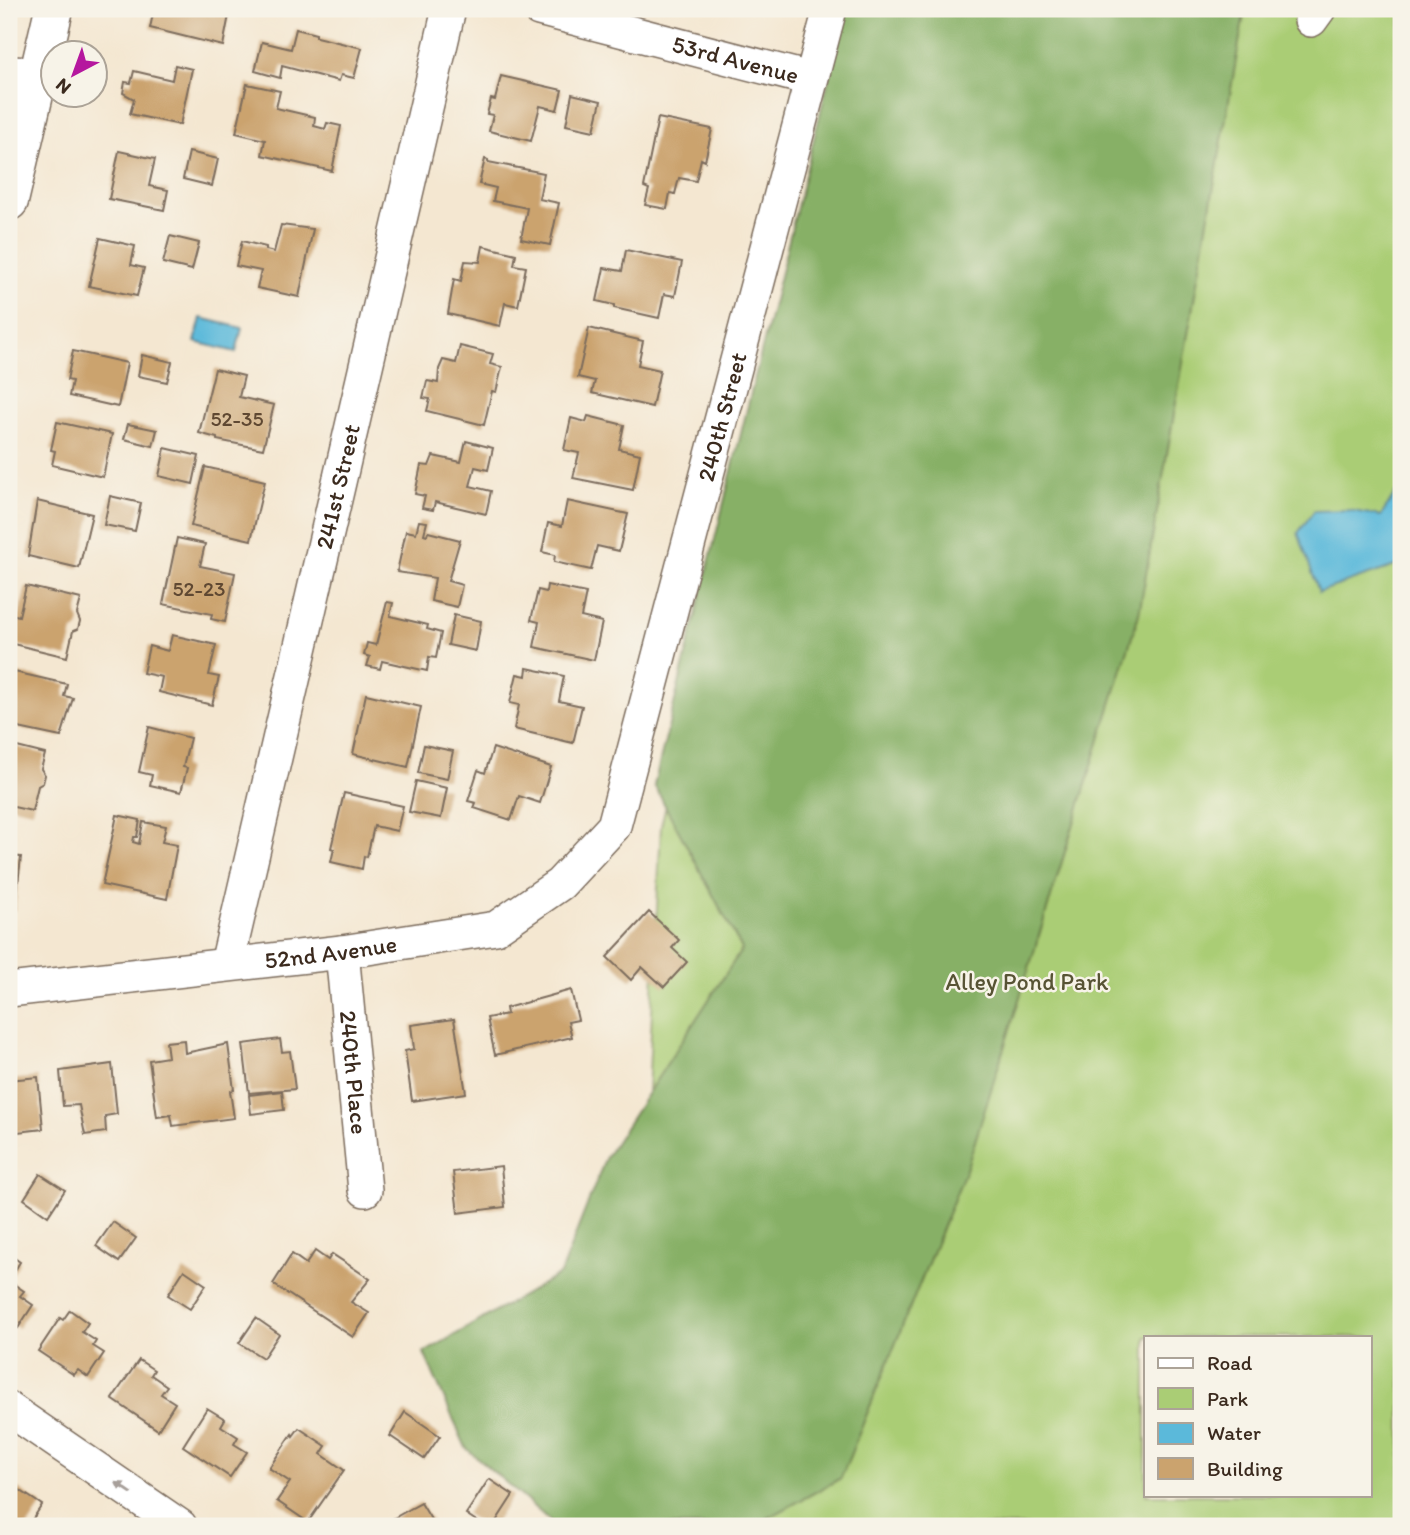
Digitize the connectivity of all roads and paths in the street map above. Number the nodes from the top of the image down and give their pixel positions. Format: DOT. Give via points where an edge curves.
graph roads {
  1 [pos="54,9"];
  2 [pos="449,9"];
  3 [pos="539,9"];
  4 [pos="830,9"];
  5 [pos="23,73"];
  6 [pos="810,79"];
  7 [pos="9,201"];
  8 [pos="614,826"];
  9 [pos="342,952"];
  10 [pos="228,964"];
  11 [pos="9,990"];
  12 [pos="365,1191"];
  13 [pos="9,1409"];
  14 [pos="180,1526"];
  1 -- 5 [label="main road"];
  2 -- 10 [label="street, 241st Street"];
  3 -- 6 [label="street, 53rd Avenue"];
  4 -- 6 [label="street, 240th Street"];
  5 -- 7 [label="main road"];
  6 -- 8 [label="street, 240th Street"];
  8 -- 9 [label="street, 52nd Avenue" via="560,884 496,928"];
  9 -- 10 [label="street, 52nd Avenue"];
  9 -- 12 [label="street, 240th Place"];
  10 -- 11 [label="street, 52nd Avenue"];
  14 -- 13 [label="street, one-way"];
}
